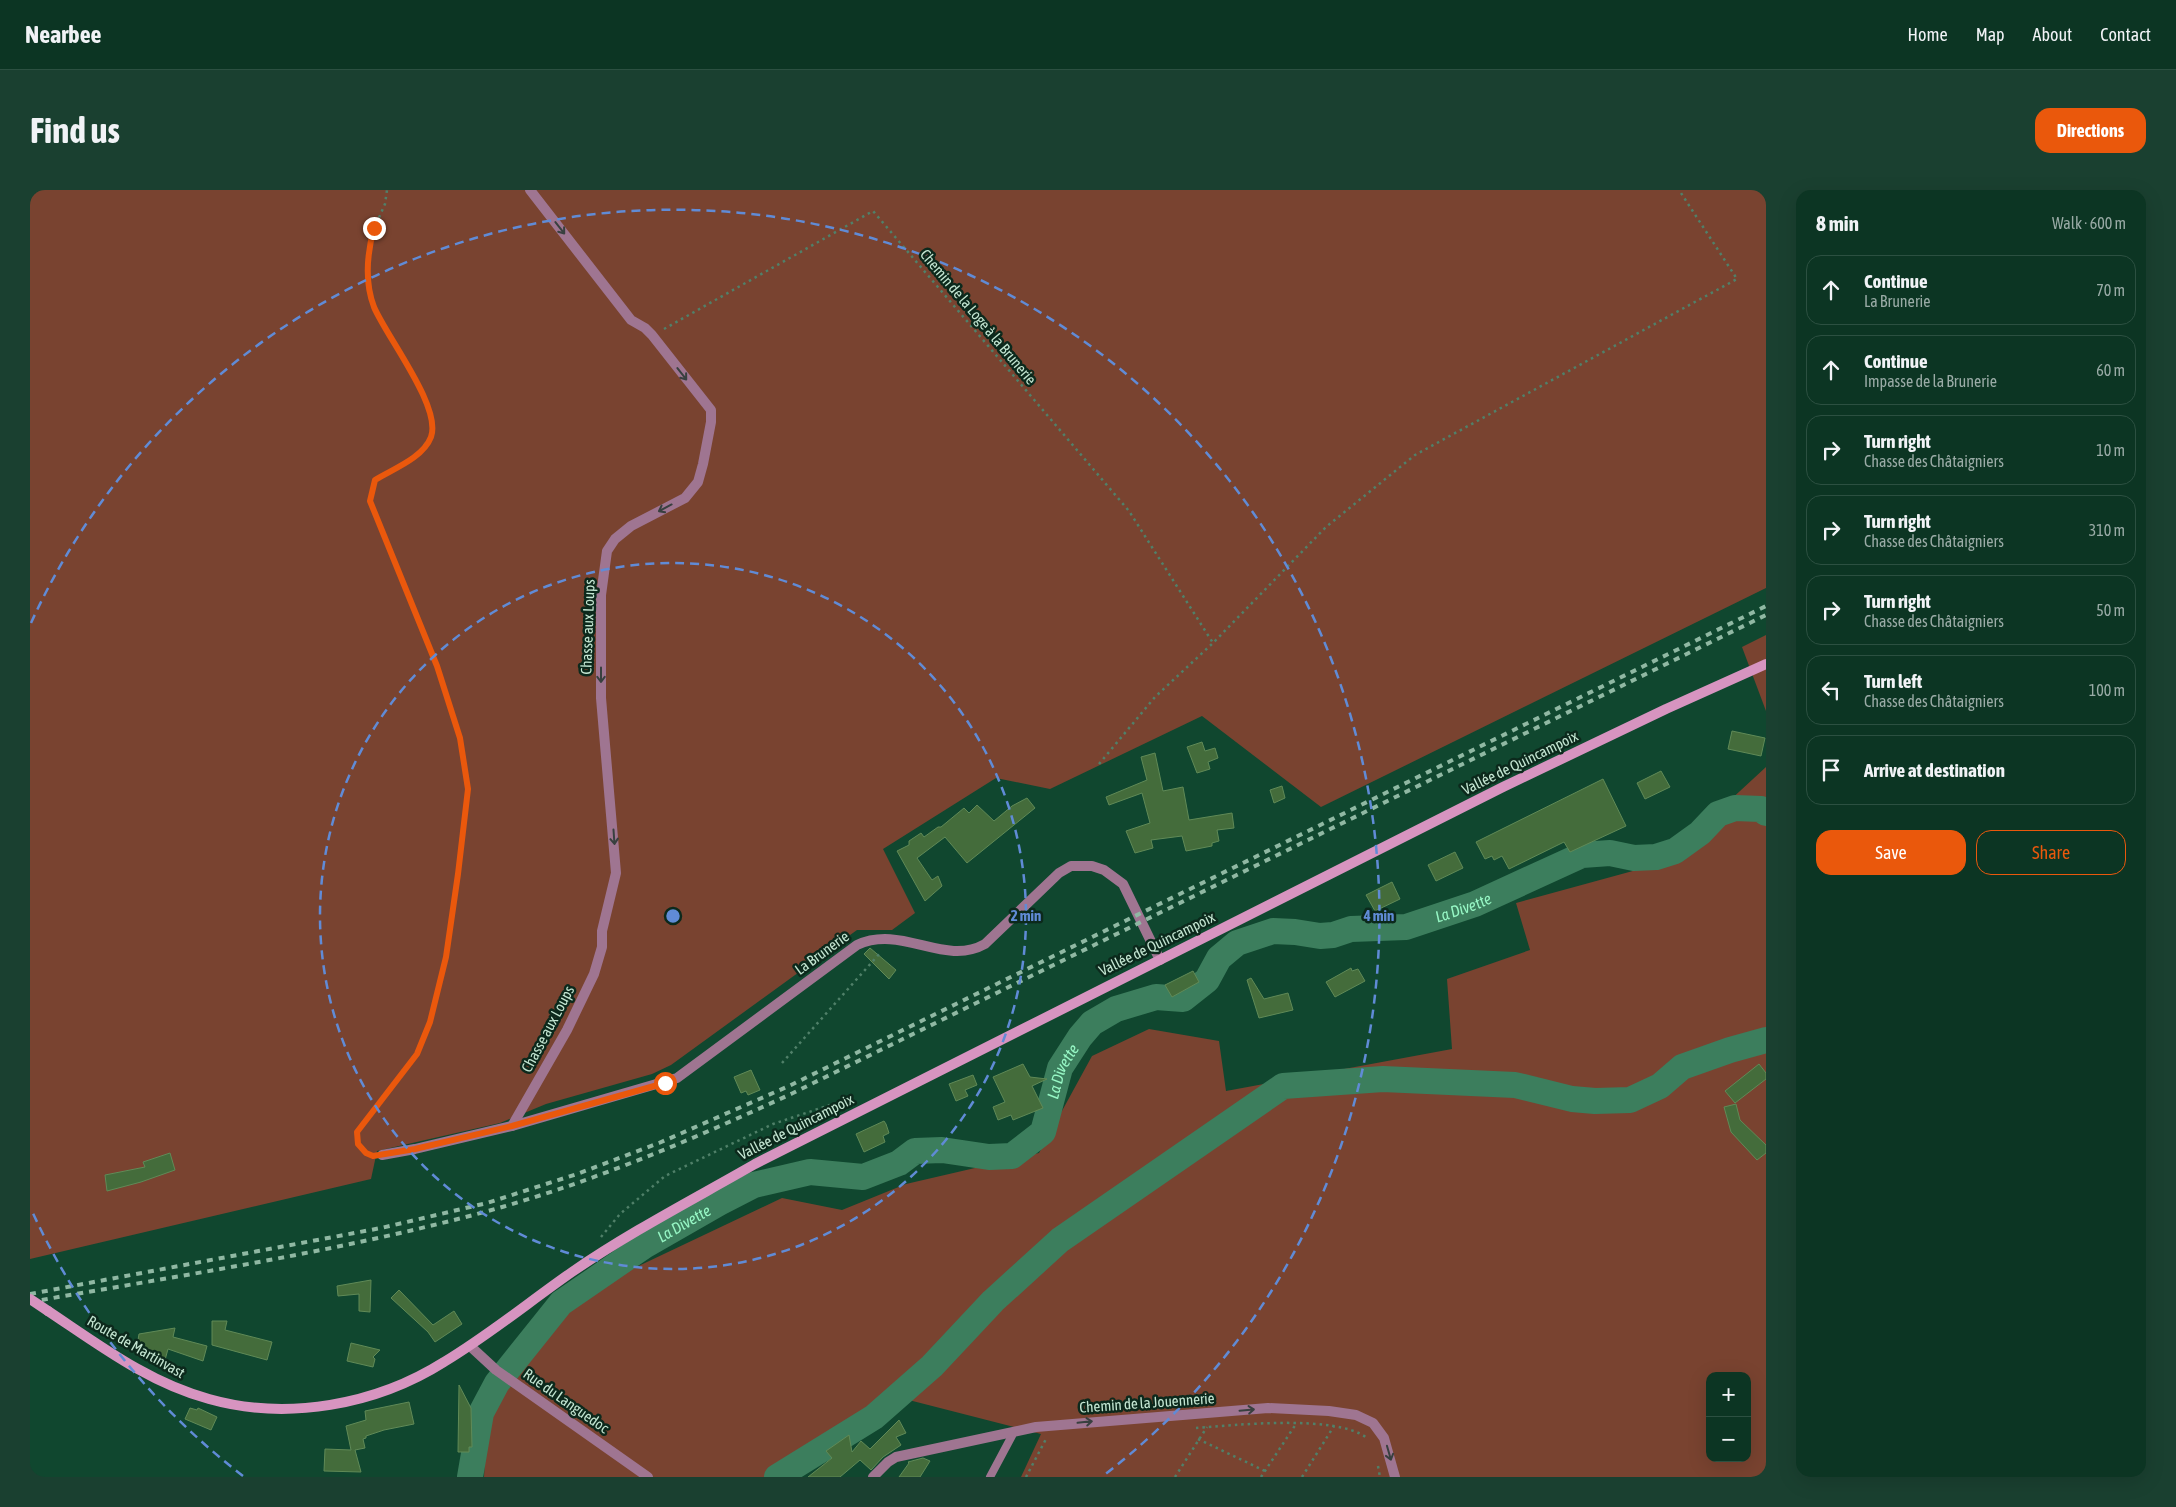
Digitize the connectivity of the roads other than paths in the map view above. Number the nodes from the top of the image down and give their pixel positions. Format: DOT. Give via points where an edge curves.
graph roads {
  1 [pos="530,190"];
  2 [pos="1766,664"];
  3 [pos="1160,960"];
  4 [pos="512,1126"];
  5 [pos="382,1155"];
  6 [pos="30,1299"];
  7 [pos="470,1346"];
  8 [pos="1014,1432"];
  9 [pos="648,1477"];
  10 [pos="873,1477"];
  11 [pos="990,1477"];
  12 [pos="1395,1477"];
  1 -- 4 [label="street, Chasse aux Loups, one-way" via="631,320 645,328 711,410 711,422 698,482 685,498 631,526 615,539 607,551 601,595 601,698 616,873 594,974 567,1030"];
  2 -- 3 [label="main road, Vallée de Quincampoix" via="1666,708 1503,787"];
  3 -- 4 [label="street, La Brunerie" via="1123,884 1104,870 1072,866 1059,873 985,944 975,949 955,951 877,938 857,945 677,1078"];
  3 -- 7 [label="main road, Vallée de Quincampoix" via="755,1164 573,1272"];
  4 -- 5 [label="street, La Brunerie"];
  6 -- 7 [label="main road, Route de Martinvast, bridge" via="150,1376 218,1402 266,1409 319,1407 359,1398 398,1385"];
  7 -- 9 [label="street, Rue du Languedoc" via="496,1370"];
  8 -- 10 [label="street, Chemin de la Jouennerie" via="896,1457"];
  8 -- 11 [label="lane"];
  8 -- 12 [label="street, Chemin de la Jouennerie, one-way" via="1036,1427 1268,1408 1329,1411 1356,1415 1373,1423 1384,1438"];
}
